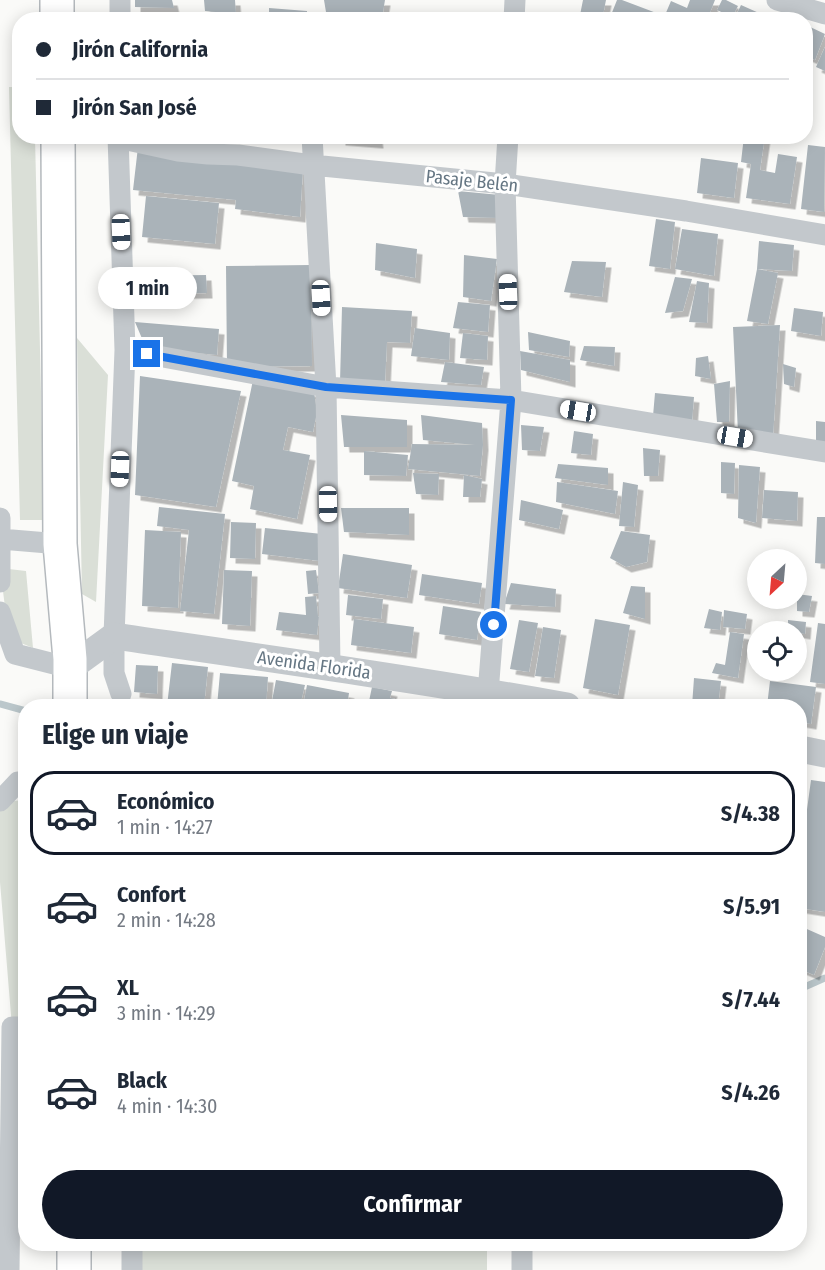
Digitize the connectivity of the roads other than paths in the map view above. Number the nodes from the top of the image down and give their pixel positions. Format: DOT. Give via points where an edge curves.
graph roads {
  1 [pos="777,0"];
  2 [pos="825,14"];
  3 [pos="58,144"];
  4 [pos="118,144"];
  5 [pos="148,144"];
  6 [pos="312,144"];
  7 [pos="508,144"];
  8 [pos="312,165"];
  9 [pos="505,184"];
  10 [pos="825,235"];
  11 [pos="125,350"];
  12 [pos="326,387"];
  13 [pos="511,400"];
  14 [pos="825,452"];
  15 [pos="0,518"];
  16 [pos="0,539"];
  17 [pos="60,543"];
  18 [pos="0,582"];
  19 [pos="0,612"];
  20 [pos="114,636"];
  21 [pos="70,663"];
  22 [pos="330,667"];
  23 [pos="121,694"];
  24 [pos="70,699"];
  25 [pos="488,699"];
  26 [pos="807,750"];
  27 [pos="825,754"];
  28 [pos="18,782"];
  29 [pos="0,801"];
  30 [pos="18,1027"];
  31 [pos="74,1251"];
  32 [pos="132,1251"];
  33 [pos="522,1251"];
  34 [pos="9,1270"];
  35 [pos="74,1270"];
  36 [pos="132,1270"];
  37 [pos="522,1270"];
  1 -- 2 [label="street"];
  3 -- 17 [label="highway"];
  4 -- 11 [label="street"];
  5 -- 8 [label="street, Pasaje Belén" via="178,151"];
  6 -- 8 [label="street"];
  7 -- 9 [label="street"];
  8 -- 9 [label="street, Pasaje Belén"];
  8 -- 12 [label="street"];
  9 -- 10 [label="street, Pasaje Belén"];
  9 -- 13 [label="street"];
  11 -- 12 [label="street"];
  11 -- 20 [label="street"];
  12 -- 13 [label="street"];
  12 -- 22 [label="street"];
  13 -- 14 [label="street"];
  13 -- 25 [label="street"];
  15 -- 16 [label="street"];
  16 -- 17 [label="street"];
  16 -- 18 [label="street"];
  17 -- 21 [label="highway"];
  19 -- 21 [label="street" via="15,654"];
  20 -- 21 [label="street"];
  20 -- 22 [label="street, Avenida Florida"];
  20 -- 23 [label="street" via="114,673"];
  21 -- 24 [label="highway"];
  22 -- 25 [label="street, Avenida Florida"];
  26 -- 27 [label="street"];
  28 -- 29 [label="street"];
  30 -- 34 [label="street" via="12,1027"];
  31 -- 35 [label="highway"];
  32 -- 36 [label="street"];
  33 -- 37 [label="street"];
}
